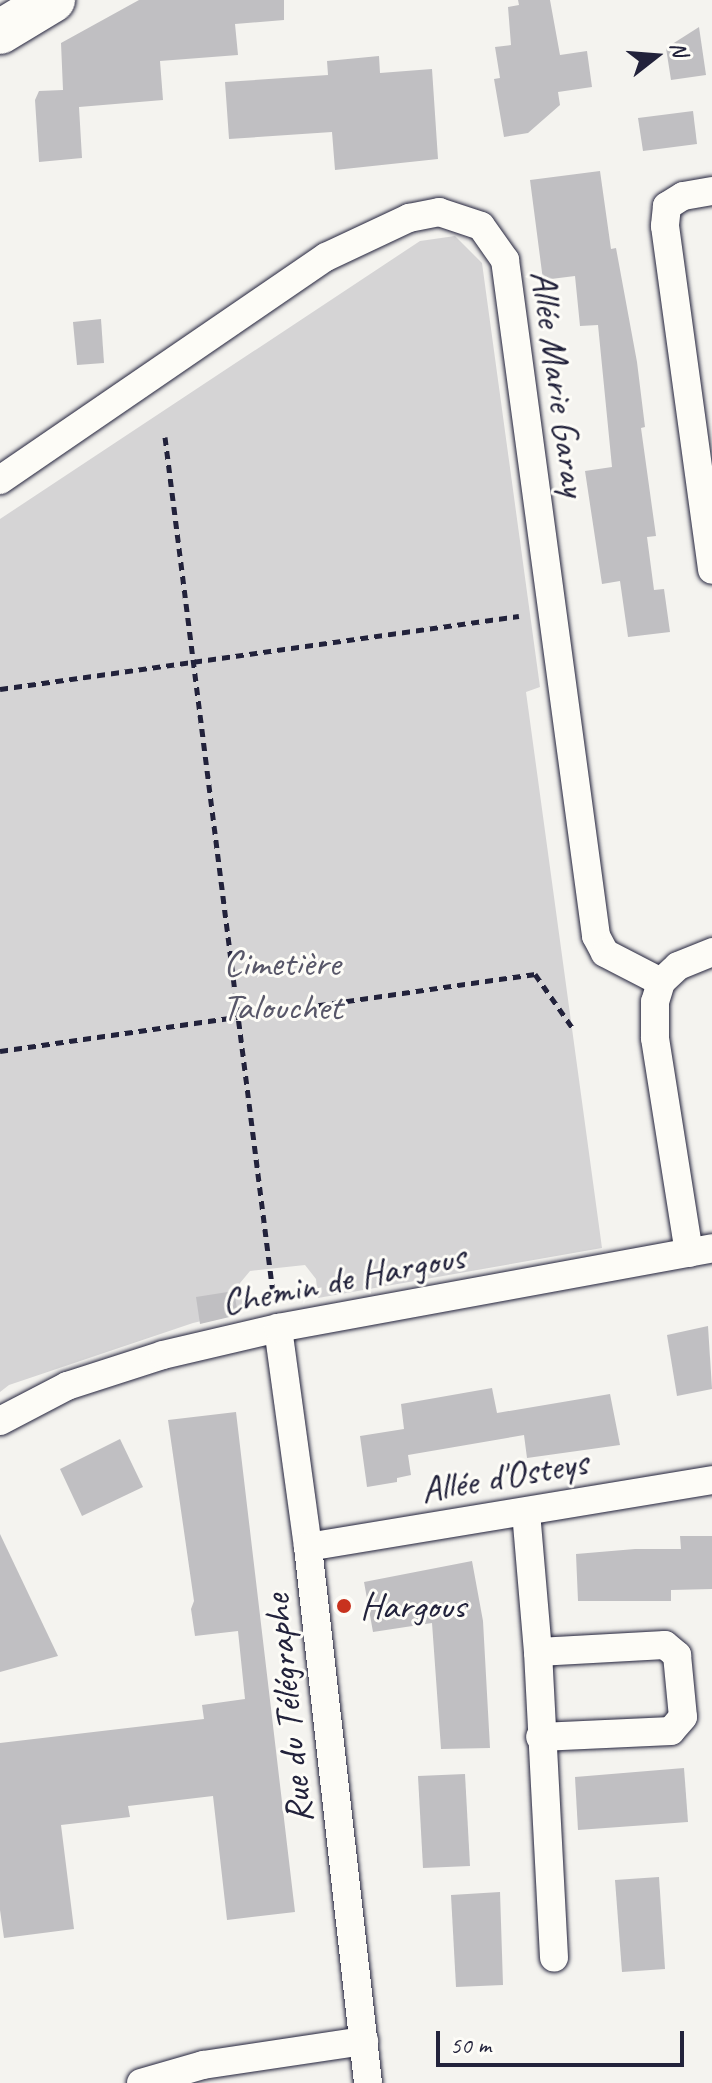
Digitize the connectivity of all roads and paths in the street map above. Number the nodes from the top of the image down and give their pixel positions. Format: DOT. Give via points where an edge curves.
graph roads {
  1 [pos="53,0"];
  2 [pos="0,32"];
  3 [pos="712,191"];
  4 [pos="165,437"];
  5 [pos="0,480"];
  6 [pos="712,570"];
  7 [pos="519,616"];
  8 [pos="193,662"];
  9 [pos="0,689"];
  10 [pos="712,952"];
  11 [pos="661,982"];
  12 [pos="236,1017"];
  13 [pos="572,1027"];
  14 [pos="0,1051"];
  15 [pos="700,1251"];
  16 [pos="278,1328"];
  17 [pos="0,1421"];
  18 [pos="712,1480"];
  19 [pos="526,1512"];
  20 [pos="308,1547"];
  21 [pos="538,1652"];
  22 [pos="540,1737"];
  23 [pos="554,1958"];
  24 [pos="364,2041"];
  25 [pos="141,2083"];
  26 [pos="368,2083"];
  1 -- 2 [label="main road"];
  3 -- 6 [label="street" via="683,196 667,206 665,226"];
  4 -- 8 [label="path"];
  5 -- 11 [label="street, Allée Marie Garay" via="326,257 409,218 439,212 481,226 505,260 596,936 605,953"];
  7 -- 8 [label="path"];
  8 -- 9 [label="path"];
  8 -- 12 [label="path"];
  10 -- 11 [label="street" via="678,966"];
  11 -- 15 [label="street" via="655,1038"];
  12 -- 13 [label="path" via="535,974"];
  12 -- 14 [label="path"];
  12 -- 16 [label="path"];
  15 -- 16 [label="street, Chemin de Hargous"];
  16 -- 17 [label="street, Chemin de Hargous" via="126,1364 67,1386"];
  16 -- 20 [label="street, Rue du Télégraphe"];
  18 -- 19 [label="street, Allée d'Osteys"];
  19 -- 20 [label="street, Allée d'Osteys"];
  19 -- 21 [label="street"];
  20 -- 24 [label="street, Rue du Télégraphe"];
  21 -- 22 [label="street"];
  21 -- 22 [label="street" via="665,1645 677,1655 683,1717 671,1731"];
  22 -- 23 [label="street"];
  24 -- 25 [label="street" via="203,2065"];
  24 -- 26 [label="street, Rue du Télégraphe"];
}
